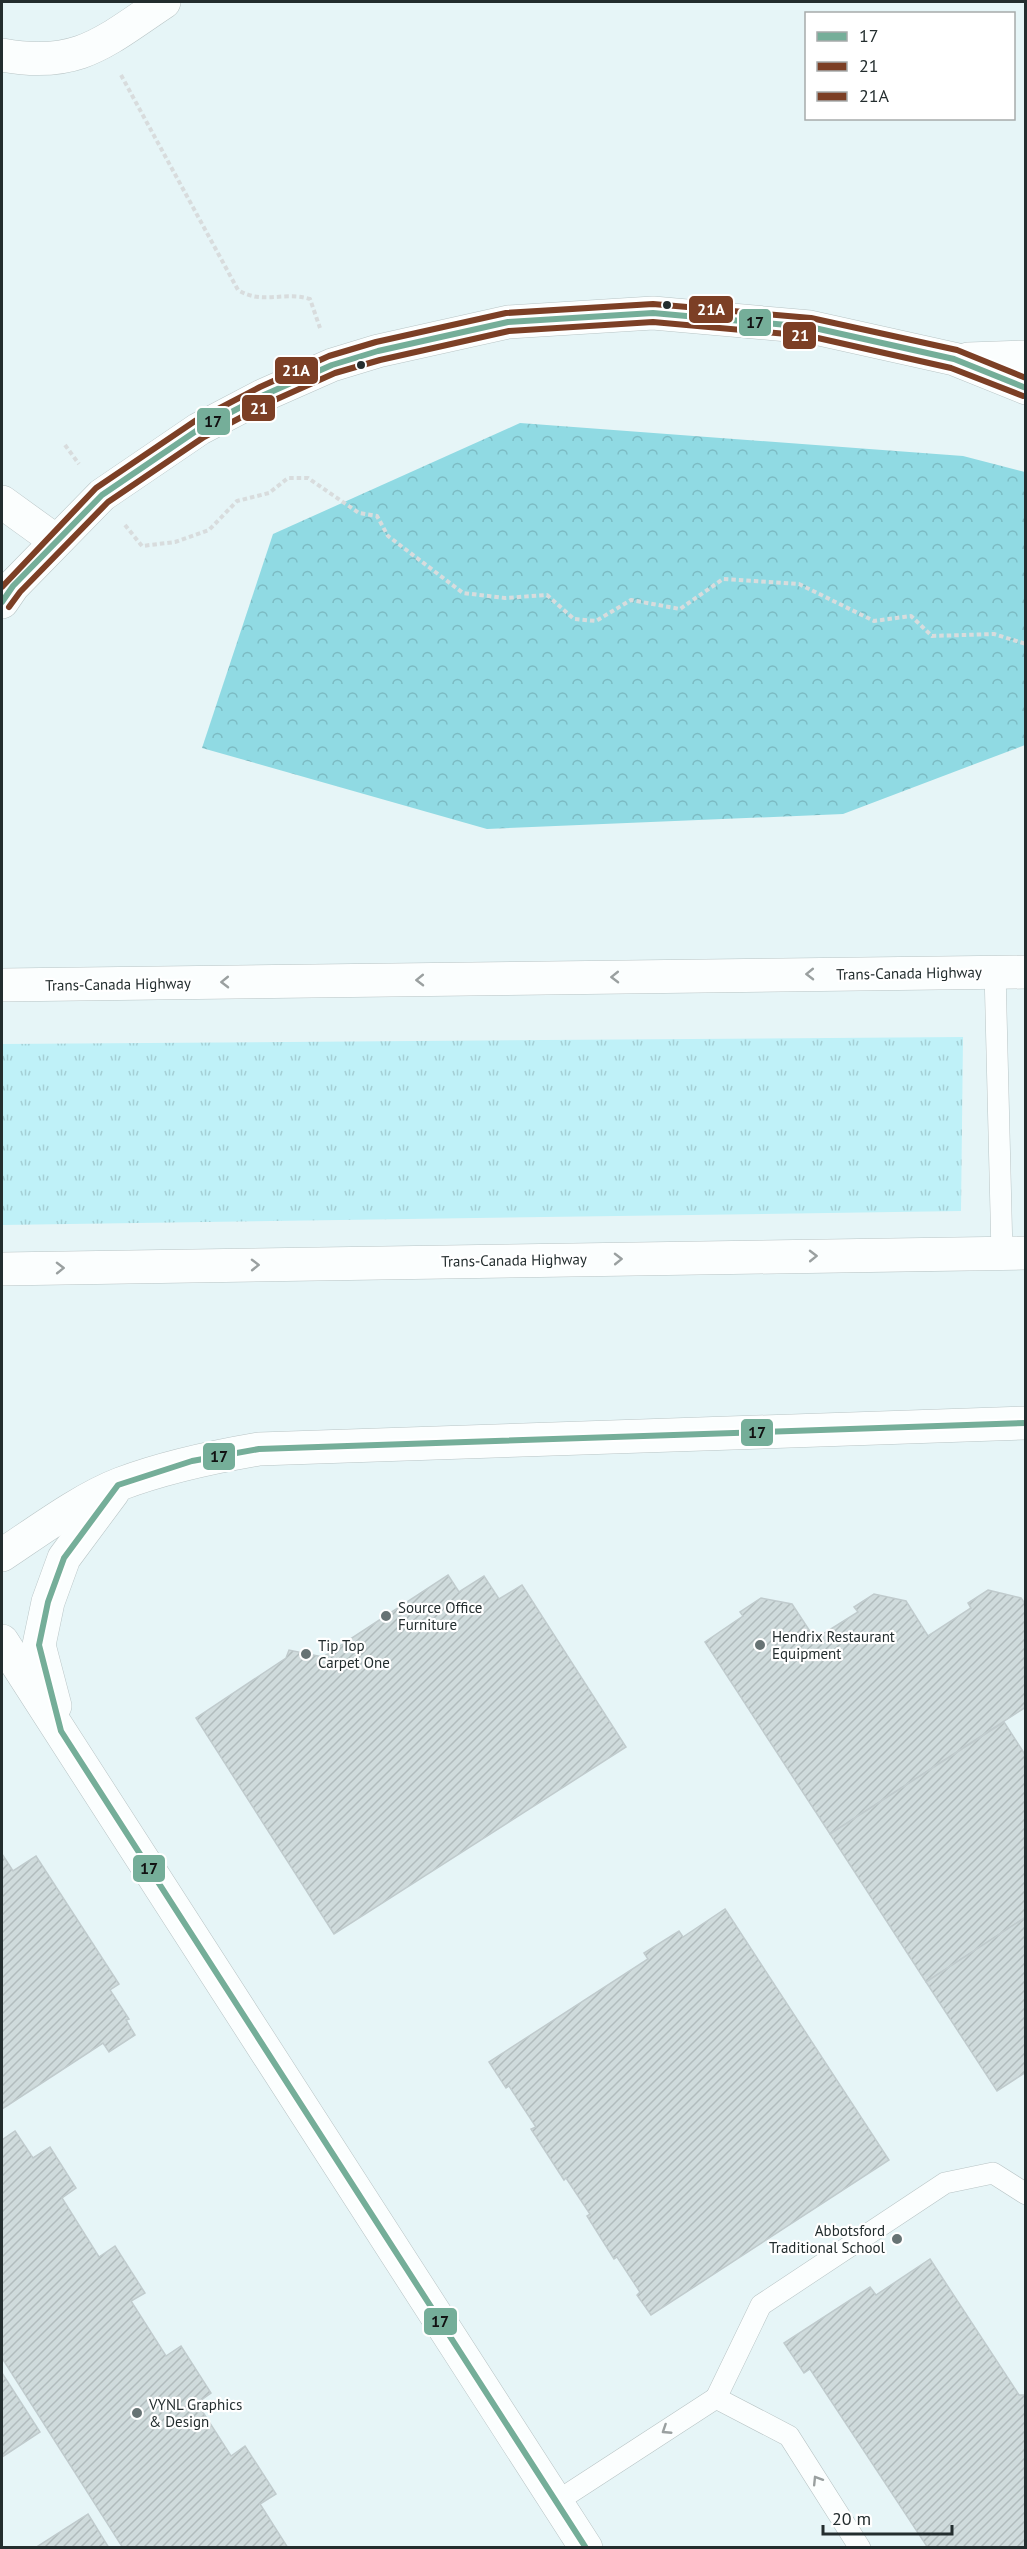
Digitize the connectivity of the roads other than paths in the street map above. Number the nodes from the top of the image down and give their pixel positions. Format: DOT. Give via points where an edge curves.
graph roads {
  1 [pos="164,2"];
  2 [pos="2,55"];
  3 [pos="1026,357"];
  4 [pos="954,359"];
  5 [pos="1026,388"];
  6 [pos="2,502"];
  7 [pos="56,541"];
  8 [pos="2,602"];
  9 [pos="1010,972"];
  10 [pos="2,985"];
  11 [pos="1014,1253"];
  12 [pos="2,1269"];
  13 [pos="1026,1423"];
  14 [pos="118,1485"];
  15 [pos="2,1555"];
  16 [pos="2,1641"];
  17 [pos="61,1731"];
  18 [pos="1026,2194"];
  19 [pos="716,2398"];
  20 [pos="556,2502"];
  21 [pos="586,2547"];
  22 [pos="860,2547"];
  1 -- 2 [label="main road" via="104,42 74,56 31,60"];
  3 -- 4 [label="main road"];
  4 -- 5 [label="main road"];
  4 -- 7 [label="main road" via="810,327 653,313 508,322 378,351 332,365 264,394 199,429 102,495"];
  6 -- 7 [label="main road"];
  7 -- 8 [label="main road"];
  9 -- 10 [label="main road, Trans-Canada Highway, one-way"];
  9 -- 11 [label="lane"];
  12 -- 11 [label="main road, Trans-Canada Highway, one-way"];
  13 -- 14 [label="main road" via="259,1449 192,1461"];
  14 -- 15 [label="main road"];
  14 -- 17 [label="main road" via="64,1558 48,1602 39,1646"];
  16 -- 17 [label="main road"];
  17 -- 20 [label="main road"];
  18 -- 19 [label="lane" via="993,2172 945,2183 761,2305"];
  19 -- 20 [label="lane, one-way"];
  22 -- 19 [label="lane, one-way" via="789,2436"];
  20 -- 21 [label="main road"];
}
